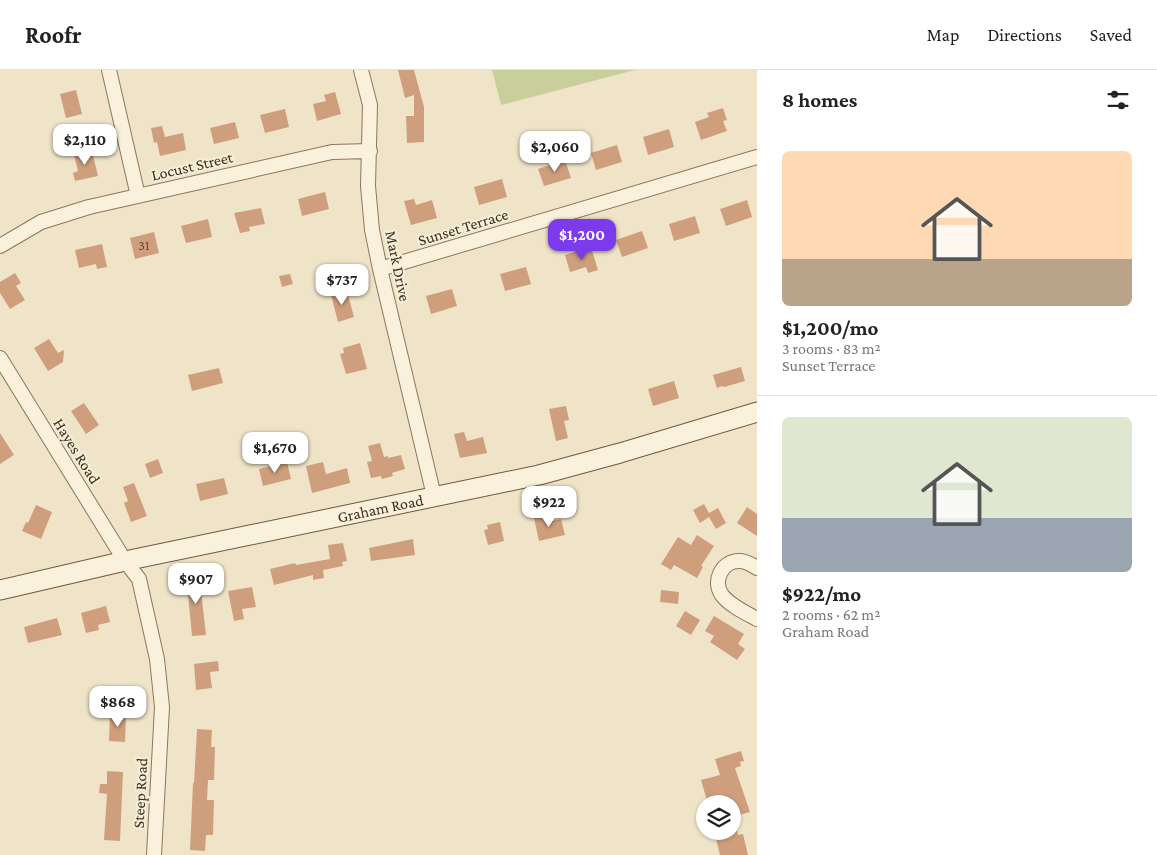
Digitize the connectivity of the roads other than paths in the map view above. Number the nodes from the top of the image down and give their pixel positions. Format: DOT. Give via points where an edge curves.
graph roads {
  1 [pos="109,70"];
  2 [pos="361,70"];
  3 [pos="370,151"];
  4 [pos="757,157"];
  5 [pos="138,196"];
  6 [pos="0,246"];
  7 [pos="380,269"];
  8 [pos="0,358"];
  9 [pos="757,412"];
  10 [pos="434,496"];
  11 [pos="125,561"];
  12 [pos="757,568"];
  13 [pos="0,590"];
  14 [pos="757,619"];
  15 [pos="154,855"];
  1 -- 5 [label="street"];
  2 -- 3 [label="street, Mark Drive" via="370,105"];
  3 -- 5 [label="street, Locust Street" via="332,152"];
  3 -- 7 [label="street, Mark Drive" via="368,186"];
  4 -- 7 [label="street, Sunset Terrace"];
  5 -- 6 [label="street, Locust Street" via="41,222"];
  7 -- 10 [label="street, Mark Drive"];
  8 -- 11 [label="street, Hayes Road"];
  9 -- 10 [label="street, Graham Road" via="620,454 539,475"];
  10 -- 11 [label="street, Graham Road"];
  11 -- 13 [label="street, Graham Road"];
  11 -- 15 [label="street, Steep Road" via="139,578 157,659 162,707"];
  12 -- 14 [label="street" via="742,561 732,562 722,569 718,581 723,597"];
}
